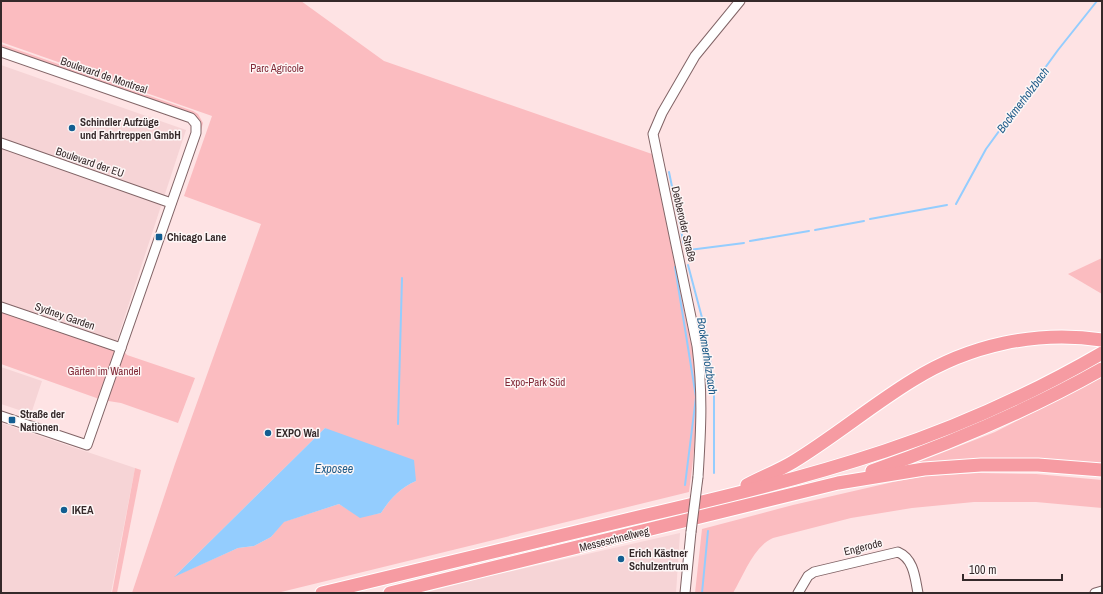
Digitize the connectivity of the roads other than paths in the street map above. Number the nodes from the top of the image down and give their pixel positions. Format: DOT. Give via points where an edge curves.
graph roads {
  1 [pos="740,1"];
  2 [pos="1,52"];
  3 [pos="1,143"];
  4 [pos="171,203"];
  5 [pos="1,307"];
  6 [pos="1102,340"];
  7 [pos="121,348"];
  8 [pos="1102,353"];
  9 [pos="1102,369"];
  10 [pos="1,416"];
  11 [pos="1102,470"];
  12 [pos="838,483"];
  13 [pos="724,496"];
  14 [pos="1102,591"];
  15 [pos="322,593"];
  16 [pos="390,593"];
  17 [pos="685,593"];
  18 [pos="798,593"];
  19 [pos="918,593"];
  20 [pos="1095,593"];
  1 -- 17 [label="street, Debberoder Straße, bridge" via="695,56 662,113 653,134 696,338 702,381 698,477"];
  2 -- 4 [label="street, Boulevard de Montreal" via="191,118 196,124 196,133"];
  3 -- 4 [label="street, Boulevard der EU"];
  4 -- 7 [label="street"];
  5 -- 7 [label="street, Sydney Garden"];
  6 -- 13 [label="highway" via="1075,337 1028,339 988,347 946,362 913,380 792,463"];
  7 -- 10 [label="street" via="87,446"];
  8 -- 13 [label="highway" via="1032,391 928,436 831,468"];
  9 -- 12 [label="highway" via="991,425"];
  11 -- 12 [label="highway" via="1038,465 981,465 924,469"];
  12 -- 16 [label="highway, Messeschnellweg"];
  13 -- 15 [label="highway, Messeschnellweg"];
  14 -- 20 [label="street"];
  18 -- 19 [label="street, Engerode" via="808,576 814,572 898,552 908,558 911,564"];
}
